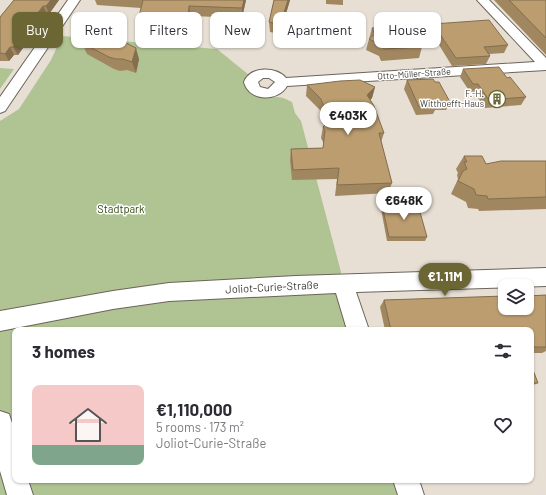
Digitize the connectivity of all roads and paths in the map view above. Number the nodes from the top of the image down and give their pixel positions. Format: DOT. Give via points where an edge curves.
graph roads {
  1 [pos="74,0"];
  2 [pos="484,0"];
  3 [pos="546,65"];
  4 [pos="282,82"];
  5 [pos="0,108"];
  6 [pos="546,277"];
  7 [pos="343,284"];
  8 [pos="0,321"];
  9 [pos="357,327"];
  10 [pos="0,423"];
  11 [pos="12,468"];
  12 [pos="16,483"];
  13 [pos="407,483"];
  14 [pos="20,495"];
  15 [pos="411,495"];
  1 -- 5 [label="street"];
  2 -- 3 [label="street"];
  3 -- 4 [label="street, Otto-Müller-Straße"];
  6 -- 7 [label="street, Joliot-Curie-Straße"];
  7 -- 8 [label="street, Joliot-Curie-Straße" via="169,292"];
  7 -- 9 [label="street"];
  10 -- 11 [label="street"];
  12 -- 14 [label="street"];
  13 -- 15 [label="street"];
}
